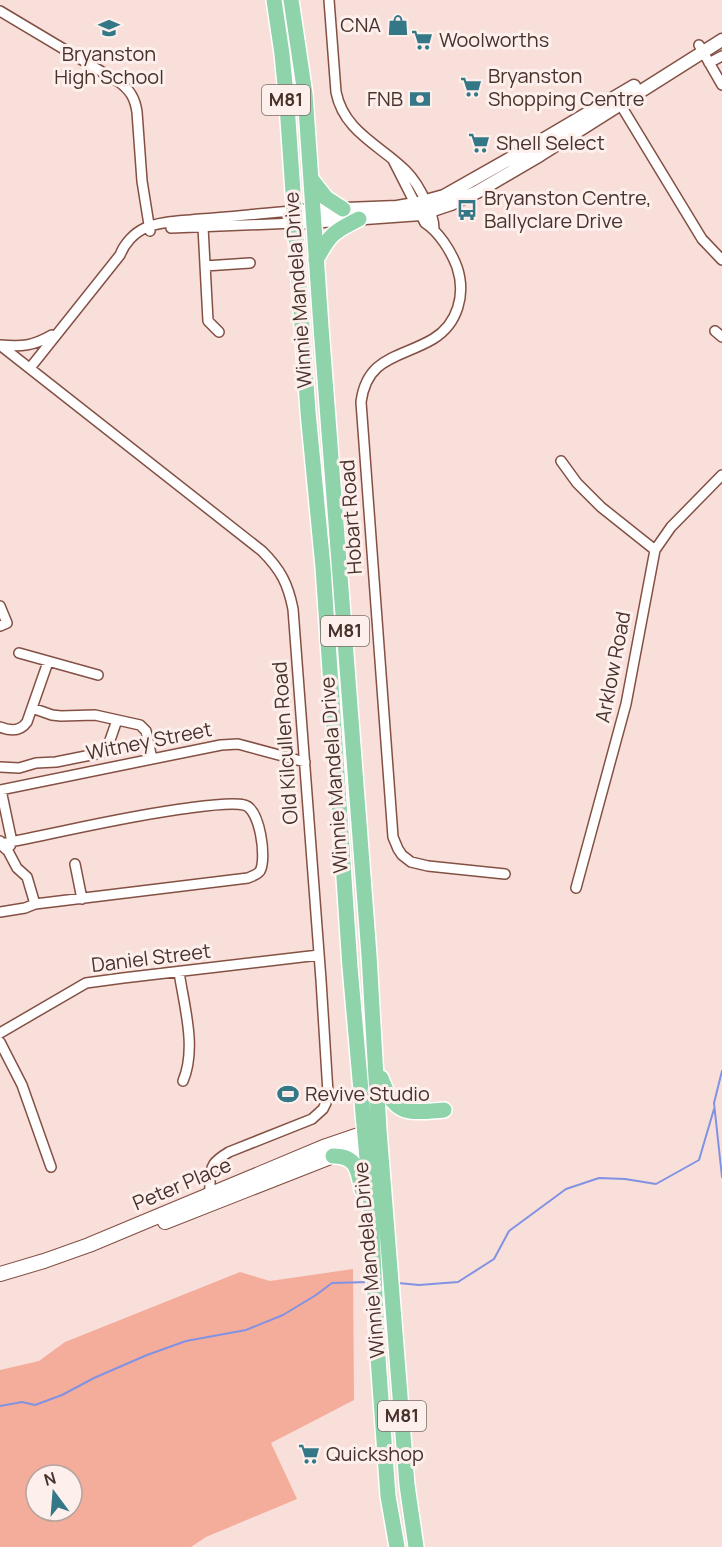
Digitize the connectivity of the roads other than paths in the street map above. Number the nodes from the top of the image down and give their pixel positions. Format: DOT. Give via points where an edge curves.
graph roads {
  1 [pos="274,0"];
  2 [pos="291,0"];
  3 [pos="329,0"];
  4 [pos="0,11"];
  5 [pos="722,31"];
  6 [pos="722,40"];
  7 [pos="700,48"];
  8 [pos="722,56"];
  9 [pos="709,63"];
  10 [pos="722,85"];
  11 [pos="618,101"];
  12 [pos="311,179"];
  13 [pos="423,208"];
  14 [pos="343,209"];
  15 [pos="313,216"];
  16 [pos="295,217"];
  17 [pos="359,219"];
  18 [pos="203,227"];
  19 [pos="150,229"];
  20 [pos="316,260"];
  21 [pos="722,260"];
  22 [pos="250,263"];
  23 [pos="205,266"];
  24 [pos="57,332"];
  25 [pos="219,332"];
  26 [pos="0,345"];
  27 [pos="30,368"];
  28 [pos="561,461"];
  29 [pos="722,475"];
  30 [pos="655,550"];
  31 [pos="0,606"];
  32 [pos="0,626"];
  33 [pos="19,653"];
  34 [pos="48,662"];
  35 [pos="98,675"];
  36 [pos="32,708"];
  37 [pos="117,720"];
  38 [pos="0,727"];
  39 [pos="152,759"];
  40 [pos="305,762"];
  41 [pos="0,767"];
  42 [pos="0,790"];
  43 [pos="12,842"];
  44 [pos="0,843"];
  45 [pos="8,851"];
  46 [pos="75,864"];
  47 [pos="505,874"];
  48 [pos="576,888"];
  49 [pos="82,899"];
  50 [pos="35,904"];
  51 [pos="0,912"];
  52 [pos="319,955"];
  53 [pos="179,972"];
  54 [pos="0,1033"];
  55 [pos="0,1042"];
  56 [pos="375,1061"];
  57 [pos="183,1081"];
  58 [pos="444,1110"];
  59 [pos="372,1138"];
  60 [pos="333,1156"];
  61 [pos="51,1167"];
  62 [pos="212,1198"];
  63 [pos="371,1231"];
  64 [pos="0,1274"];
  65 [pos="0,1283"];
  66 [pos="397,1547"];
  67 [pos="416,1547"];
  1 -- 16 [label="main road, Winnie Mandela Drive / M81"];
  2 -- 12 [label="main road, Winnie Mandela Drive / M81" via="303,70"];
  3 -- 13 [label="street, Hobart Road" via="339,105 356,130 393,160"];
  4 -- 19 [label="street" via="119,82 132,94"];
  5 -- 7 [label="street"];
  6 -- 7 [label="street"];
  7 -- 9 [label="street"];
  7 -- 11 [label="street"];
  8 -- 9 [label="street"];
  9 -- 10 [label="street"];
  11 -- 13 [label="street" via="540,155 477,192"];
  11 -- 21 [label="street" via="702,239"];
  12 -- 14 [label="main road" via="326,198"];
  12 -- 15 [label="main road, Winnie Mandela Drive / M81"];
  13 -- 14 [label="street"];
  13 -- 17 [label="street"];
  13 -- 47 [label="street, Hobart Road" via="434,220 434,229 460,276 461,293 455,316 432,340 391,357 377,368 364,388 361,402 394,843 411,862"];
  14 -- 15 [label="street"];
  15 -- 16 [label="street"];
  15 -- 17 [label="street"];
  15 -- 20 [label="main road, Winnie Mandela Drive / M81"];
  16 -- 18 [label="street"];
  16 -- 19 [label="street" via="184,221"];
  16 -- 59 [label="main road, Winnie Mandela Drive / M81" via="350,966"];
  17 -- 20 [label="main road" via="331,235"];
  18 -- 19 [label="street"];
  18 -- 23 [label="street"];
  19 -- 24 [label="street" via="120,255"];
  20 -- 56 [label="main road, Winnie Mandela Drive / M81"];
  22 -- 23 [label="street"];
  23 -- 25 [label="street" via="208,321"];
  24 -- 26 [label="street" via="30,346"];
  24 -- 27 [label="street"];
  26 -- 27 [label="street, Old Kilcullen Road"];
  27 -- 40 [label="street, Old Kilcullen Road" via="262,551 284,577 293,609"];
  28 -- 30 [label="street" via="577,483"];
  29 -- 30 [label="street, Arklow Road" via="671,527"];
  30 -- 48 [label="street, Arklow Road" via="626,704"];
  31 -- 32 [label="street" via="8,623"];
  33 -- 34 [label="street"];
  34 -- 35 [label="street"];
  34 -- 36 [label="street"];
  36 -- 37 [label="street" via="52,715 95,715"];
  36 -- 38 [label="street" via="21,729"];
  37 -- 39 [label="street" via="144,728"];
  37 -- 41 [label="street" via="108,746 101,753 19,768"];
  39 -- 40 [label="street, Witney Street" via="238,744"];
  39 -- 42 [label="street, Witney Street"];
  40 -- 52 [label="street, Old Kilcullen Road"];
  42 -- 43 [label="street"];
  43 -- 44 [label="street"];
  43 -- 45 [label="street"];
  43 -- 49 [label="street" via="166,811 239,804 253,811 259,825 262,855 257,874"];
  44 -- 45 [label="street"];
  45 -- 50 [label="street" via="16,868 27,877"];
  46 -- 49 [label="street"];
  49 -- 50 [label="street"];
  50 -- 51 [label="street"];
  52 -- 53 [label="street, Daniel Street"];
  52 -- 62 [label="street, Old Kilcullen Road" via="328,1077 326,1103 312,1119 218,1158 210,1169"];
  53 -- 54 [label="street, Daniel Street" via="87,983"];
  53 -- 57 [label="street" via="191,1051"];
  55 -- 61 [label="street" via="22,1085"];
  56 -- 58 [label="main road" via="393,1103 414,1112"];
  56 -- 59 [label="main road, Winnie Mandela Drive / M81"];
  59 -- 60 [label="main road, Peter Place"];
  59 -- 62 [label="main road, Peter Place" via="326,1146"];
  59 -- 63 [label="main road, Winnie Mandela Drive / M81"];
  59 -- 67 [label="main road, Winnie Mandela Drive / M81" via="390,1267 407,1485"];
  60 -- 62 [label="main road, Peter Place"];
  60 -- 63 [label="main road" via="348,1158 356,1166"];
  62 -- 64 [label="main road, Peter Place" via="90,1245"];
  62 -- 65 [label="main road, Peter Place" via="44,1270"];
  63 -- 66 [label="main road, Winnie Mandela Drive / M81" via="388,1497"];
}
